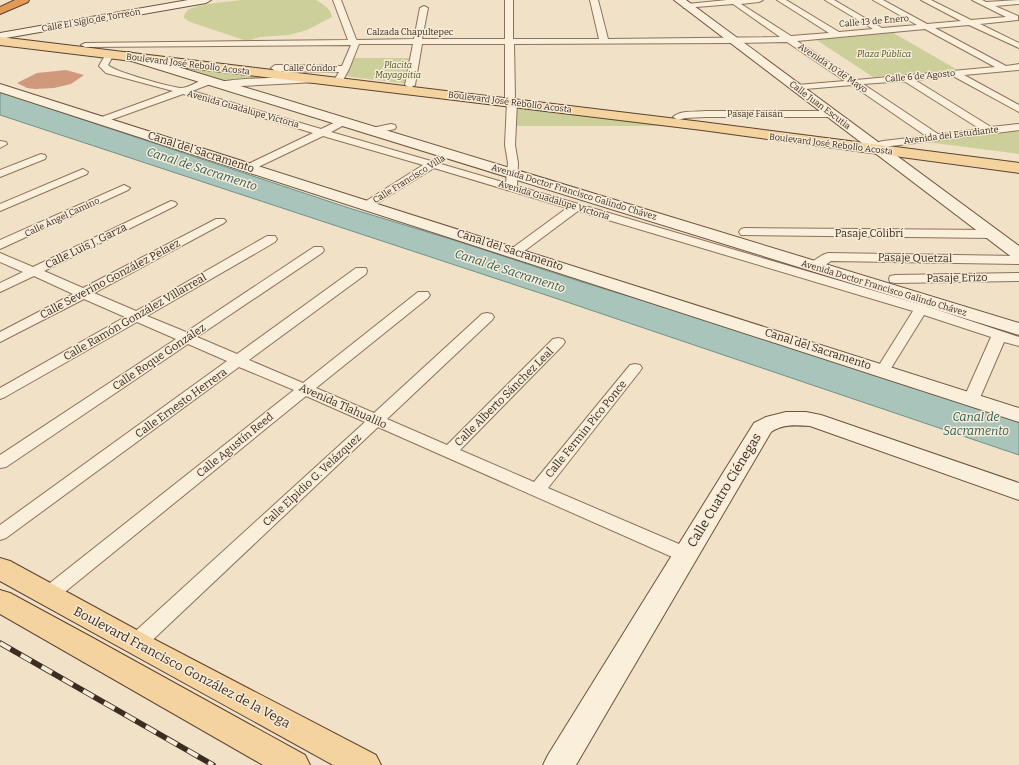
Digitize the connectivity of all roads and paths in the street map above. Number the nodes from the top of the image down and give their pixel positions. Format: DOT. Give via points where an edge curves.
graph roads {
  1 [pos="4,0"];
  2 [pos="8,0"];
  3 [pos="24,0"];
  4 [pos="206,0"];
  5 [pos="337,0"];
  6 [pos="509,0"];
  7 [pos="594,0"];
  8 [pos="759,0"];
  9 [pos="781,0"];
  10 [pos="829,0"];
  11 [pos="877,0"];
  12 [pos="925,0"];
  13 [pos="976,0"];
  14 [pos="732,1"];
  15 [pos="1019,2"];
  16 [pos="0,3"];
  17 [pos="683,3"];
  18 [pos="985,4"];
  19 [pos="424,8"];
  20 [pos="0,11"];
  21 [pos="1016,18"];
  22 [pos="970,22"];
  23 [pos="927,27"];
  24 [pos="882,30"];
  25 [pos="838,35"];
  26 [pos="0,36"];
  27 [pos="789,39"];
  28 [pos="0,41"];
  29 [pos="604,41"];
  30 [pos="734,41"];
  31 [pos="356,42"];
  32 [pos="418,42"];
  33 [pos="509,42"];
  34 [pos="44,43"];
  35 [pos="85,45"];
  36 [pos="1019,46"];
  37 [pos="110,54"];
  38 [pos="129,56"];
  39 [pos="1019,67"];
  40 [pos="1005,68"];
  41 [pos="255,72"];
  42 [pos="954,73"];
  43 [pos="341,75"];
  44 [pos="1019,76"];
  45 [pos="906,78"];
  46 [pos="319,80"];
  47 [pos="854,82"];
  48 [pos="215,83"];
  49 [pos="237,83"];
  50 [pos="410,85"];
  51 [pos="0,88"];
  52 [pos="797,88"];
  53 [pos="183,91"];
  54 [pos="511,100"];
  55 [pos="1019,109"];
  56 [pos="832,114"];
  57 [pos="678,117"];
  58 [pos="102,120"];
  59 [pos="345,121"];
  60 [pos="391,127"];
  61 [pos="1019,128"];
  62 [pos="371,131"];
  63 [pos="990,131"];
  64 [pos="322,132"];
  65 [pos="935,137"];
  66 [pos="877,145"];
  67 [pos="450,154"];
  68 [pos="41,157"];
  69 [pos="1019,160"];
  70 [pos="433,165"];
  71 [pos="250,167"];
  72 [pos="1019,168"];
  73 [pos="83,172"];
  74 [pos="0,174"];
  75 [pos="512,174"];
  76 [pos="124,188"];
  77 [pos="171,204"];
  78 [pos="367,205"];
  79 [pos="576,207"];
  80 [pos="0,208"];
  81 [pos="220,221"];
  82 [pos="745,232"];
  83 [pos="992,234"];
  84 [pos="270,239"];
  85 [pos="0,245"];
  86 [pos="318,250"];
  87 [pos="515,252"];
  88 [pos="1019,254"];
  89 [pos="0,257"];
  90 [pos="1019,260"];
  91 [pos="821,262"];
  92 [pos="33,271"];
  93 [pos="361,271"];
  94 [pos="1019,277"];
  95 [pos="895,279"];
  96 [pos="0,288"];
  97 [pos="84,293"];
  98 [pos="423,295"];
  99 [pos="921,309"];
  100 [pos="1019,315"];
  101 [pos="136,316"];
  102 [pos="487,317"];
  103 [pos="1019,329"];
  104 [pos="999,336"];
  105 [pos="0,338"];
  106 [pos="188,338"];
  107 [pos="558,342"];
  108 [pos="1019,342"];
  109 [pos="239,360"];
  110 [pos="635,368"];
  111 [pos="883,370"];
  112 [pos="305,389"];
  113 [pos="0,394"];
  114 [pos="971,400"];
  115 [pos="1019,415"];
  116 [pos="376,420"];
  117 [pos="449,452"];
  118 [pos="0,463"];
  119 [pos="537,490"];
  120 [pos="1019,492"];
  121 [pos="0,534"];
  122 [pos="686,555"];
  123 [pos="0,568"];
  124 [pos="48,594"];
  125 [pos="0,601"];
  126 [pos="136,643"];
  127 [pos="293,765"];
  128 [pos="364,765"];
  129 [pos="559,765"];
  1 -- 16 [label="highway"];
  2 -- 16 [label="highway"];
  3 -- 20 [label="highway"];
  4 -- 26 [label="street, Calle El Siglo de Torreón"];
  5 -- 31 [label="street" via="352,40"];
  6 -- 33 [label="street"];
  7 -- 29 [label="street"];
  8 -- 14 [label="street"];
  9 -- 25 [label="street"];
  10 -- 24 [label="street"];
  11 -- 23 [label="street"];
  12 -- 22 [label="street"];
  13 -- 18 [label="street"];
  14 -- 17 [label="street"];
  14 -- 27 [label="street, Avenida 10 de Mayo"];
  15 -- 18 [label="street"];
  17 -- 30 [label="street, Calle Juan Escutia"];
  18 -- 21 [label="street"];
  19 -- 32 [label="street"];
  21 -- 22 [label="street, Calle 13 de Enero"];
  22 -- 23 [label="street, Calle 13 de Enero"];
  22 -- 36 [label="street"];
  23 -- 24 [label="street, Calle 13 de Enero"];
  23 -- 40 [label="street"];
  24 -- 25 [label="street, Calle 13 de Enero"];
  25 -- 27 [label="street, Calle 13 de Enero"];
  26 -- 34 [label="main road, Boulevard José Rebollo Acosta"];
  27 -- 30 [label="street, Calle 13 de Enero"];
  27 -- 47 [label="street, Avenida 10 de Mayo"];
  28 -- 34 [label="main road, Boulevard José Rebollo Acosta"];
  29 -- 30 [label="street, Calzada Chapultepec"];
  29 -- 33 [label="street, Calzada Chapultepec"];
  30 -- 52 [label="street, Calle Juan Escutia"];
  31 -- 32 [label="street, Calzada Chapultepec"];
  31 -- 35 [label="street, Calzada Chapultepec"];
  31 -- 43 [label="street"];
  32 -- 33 [label="street, Calzada Chapultepec"];
  32 -- 50 [label="street"];
  33 -- 54 [label="street"];
  34 -- 35 [label="main road, Boulevard José Rebollo Acosta"];
  34 -- 37 [label="main road, Boulevard José Rebollo Acosta"];
  35 -- 43 [label="main road, Boulevard José Rebollo Acosta"];
  37 -- 38 [label="main road, Boulevard José Rebollo Acosta"];
  37 -- 53 [label="street, Avenida Guadalupe Victoria" via="103,66 109,71"];
  38 -- 41 [label="main road, Boulevard José Rebollo Acosta"];
  38 -- 48 [label="street, Avenida Doctor Francisco Galindo Chávez"];
  39 -- 40 [label="street, Calle 6 de Agosto"];
  40 -- 42 [label="street, Calle 6 de Agosto"];
  40 -- 44 [label="street"];
  41 -- 46 [label="main road, Boulevard José Rebollo Acosta"];
  41 -- 49 [label="street"];
  42 -- 45 [label="street, Calle 6 de Agosto"];
  42 -- 55 [label="street"];
  43 -- 46 [label="main road, Boulevard José Rebollo Acosta"];
  43 -- 50 [label="main road, Boulevard José Rebollo Acosta"];
  43 -- 54 [label="main road, Boulevard José Rebollo Acosta" via="446,94"];
  45 -- 47 [label="street, Calle 6 de Agosto"];
  45 -- 63 [label="street"];
  46 -- 49 [label="street"];
  47 -- 52 [label="street, Calle 6 de Agosto"];
  47 -- 65 [label="street, Avenida 10 de Mayo"];
  48 -- 49 [label="street"];
  48 -- 53 [label="street"];
  48 -- 59 [label="street, Avenida Doctor Francisco Galindo Chávez"];
  49 -- 60 [label="street, Avenida Doctor Francisco Galindo Chávez"];
  50 -- 54 [label="main road, Boulevard José Rebollo Acosta"];
  51 -- 58 [label="street, Canal del Sacramento"];
  52 -- 56 [label="street, Calle Juan Escutia"];
  53 -- 58 [label="street"];
  53 -- 64 [label="street, Avenida Guadalupe Victoria"];
  54 -- 57 [label="main road, Boulevard José Rebollo Acosta"];
  54 -- 66 [label="main road, Boulevard José Rebollo Acosta"];
  54 -- 75 [label="street"];
  56 -- 57 [label="street, Pasaje Faisán" via="706,114"];
  56 -- 66 [label="street, Calle Juan Escutia"];
  57 -- 66 [label="main road, Boulevard José Rebollo Acosta"];
  58 -- 71 [label="street, Canal del Sacramento"];
  59 -- 62 [label="street, Avenida Doctor Francisco Galindo Chávez"];
  59 -- 64 [label="street"];
  60 -- 62 [label="street"];
  60 -- 75 [label="street, Avenida Doctor Francisco Galindo Chávez"];
  61 -- 63 [label="street, Avenida del Estudiante"];
  62 -- 67 [label="street, Avenida Doctor Francisco Galindo Chávez"];
  63 -- 65 [label="street, Avenida del Estudiante"];
  64 -- 70 [label="street, Avenida Guadalupe Victoria"];
  64 -- 71 [label="street"];
  65 -- 66 [label="street, Avenida del Estudiante"];
  66 -- 69 [label="main road, Boulevard José Rebollo Acosta"];
  66 -- 72 [label="main road, Boulevard José Rebollo Acosta"];
  66 -- 83 [label="street, Calle Juan Escutia"];
  67 -- 70 [label="street, Calle Francisco Villa"];
  67 -- 75 [label="street, Avenida Doctor Francisco Galindo Chávez"];
  68 -- 74 [label="street"];
  70 -- 75 [label="street, Avenida Guadalupe Victoria"];
  70 -- 78 [label="street, Calle Francisco Villa"];
  71 -- 78 [label="street, Canal del Sacramento"];
  73 -- 80 [label="street"];
  75 -- 79 [label="street, Avenida Guadalupe Victoria"];
  75 -- 82 [label="street, Avenida Doctor Francisco Galindo Chávez"];
  75 -- 91 [label="street, Avenida Doctor Francisco Galindo Chávez"];
  76 -- 85 [label="street, Calle Ángel Camino"];
  77 -- 92 [label="street, Calle Luis J. Garza"];
  78 -- 87 [label="street, Canal del Sacramento"];
  79 -- 87 [label="street"];
  79 -- 99 [label="street, Avenida Guadalupe Victoria"];
  81 -- 97 [label="street, Calle Severino González Pelaez"];
  82 -- 83 [label="street, Pasaje Colibrí"];
  82 -- 91 [label="street, Avenida Doctor Francisco Galindo Chávez"];
  83 -- 88 [label="street, Calle Juan Escutia"];
  84 -- 101 [label="street, Calle Ramón González Villarreal"];
  86 -- 106 [label="street, Calle Roque González"];
  87 -- 111 [label="street, Canal del Sacramento"];
  89 -- 92 [label="street, Avenida Tlahualilo"];
  90 -- 91 [label="street, Pasaje Quetzal"];
  91 -- 95 [label="street, Avenida Doctor Francisco Galindo Chávez"];
  91 -- 103 [label="street, Avenida Doctor Francisco Galindo Chávez"];
  92 -- 96 [label="street, Calle Luis J. Garza"];
  92 -- 97 [label="street, Avenida Tlahualilo"];
  93 -- 109 [label="street, Calle Ernesto Herrera"];
  94 -- 95 [label="street, Pasaje Erizo"];
  95 -- 100 [label="street, Avenida Doctor Francisco Galindo Chávez"];
  97 -- 101 [label="street, Avenida Tlahualilo"];
  97 -- 105 [label="street, Calle Severino González Pelaez"];
  98 -- 112 [label="street, Calle Agustín Reed"];
  99 -- 104 [label="street, Avenida Guadalupe Victoria"];
  99 -- 111 [label="street"];
  101 -- 106 [label="street, Avenida Tlahualilo"];
  101 -- 113 [label="street, Calle Ramón González Villarreal"];
  102 -- 116 [label="street, Calle Elpidio G. Velázquez"];
  104 -- 108 [label="street, Avenida Guadalupe Victoria"];
  104 -- 114 [label="street"];
  106 -- 109 [label="street, Avenida Tlahualilo"];
  106 -- 118 [label="street, Calle Roque González"];
  107 -- 117 [label="street, Calle Alberto Sánchez Leal"];
  109 -- 112 [label="street, Avenida Tlahualilo"];
  109 -- 121 [label="street, Calle Ernesto Herrera"];
  110 -- 119 [label="street, Calle Fermin Pico Ponce"];
  111 -- 114 [label="street, Canal del Sacramento"];
  112 -- 116 [label="street, Avenida Tlahualilo"];
  112 -- 124 [label="street, Calle Agustín Reed"];
  114 -- 115 [label="street, Canal del Sacramento"];
  116 -- 117 [label="street, Avenida Tlahualilo"];
  116 -- 126 [label="street, Calle Elpidio G. Velázquez"];
  117 -- 119 [label="street, Avenida Tlahualilo"];
  119 -- 122 [label="street, Avenida Tlahualilo"];
  120 -- 122 [label="street, Calle Cuatro Ciénegas" via="813,420 777,420 762,428"];
  122 -- 129 [label="street, Calle Cuatro Ciénegas"];
  123 -- 124 [label="main road, Boulevard Francisco González de la Vega"];
  124 -- 126 [label="main road, Boulevard Francisco González de la Vega"];
  125 -- 127 [label="main road"];
  126 -- 128 [label="main road, Boulevard Francisco González de la Vega"];
}
